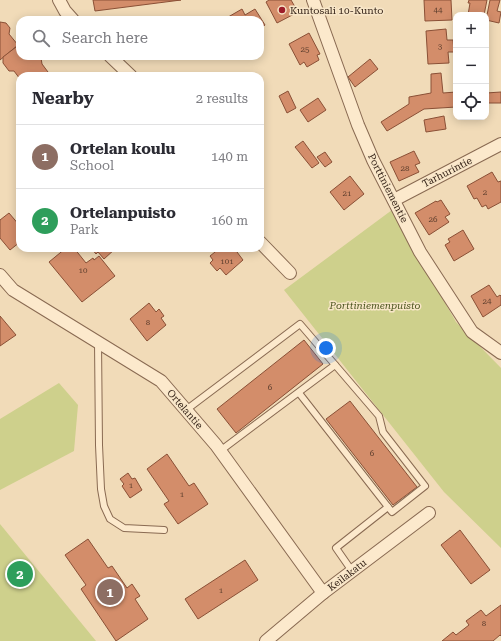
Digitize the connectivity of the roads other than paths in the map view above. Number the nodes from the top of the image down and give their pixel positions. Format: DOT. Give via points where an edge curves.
graph roads {
  1 [pos="59,0"];
  2 [pos="313,0"];
  3 [pos="69,16"];
  4 [pos="114,60"];
  5 [pos="127,72"];
  6 [pos="501,144"];
  7 [pos="394,200"];
  8 [pos="264,246"];
  9 [pos="290,274"];
  10 [pos="0,275"];
  11 [pos="98,342"];
  12 [pos="501,353"];
  13 [pos="335,365"];
  14 [pos="299,393"];
  15 [pos="186,410"];
  16 [pos="220,451"];
  17 [pos="388,506"];
  18 [pos="429,513"];
  19 [pos="164,530"];
  20 [pos="352,571"];
  21 [pos="324,593"];
  22 [pos="266,641"];
  1 -- 3 [label="street"];
  2 -- 7 [label="street, Porttiniementie" via="358,125"];
  4 -- 5 [label="street"];
  6 -- 7 [label="street, Tarhurintie"];
  7 -- 12 [label="street, Porttiniementie" via="420,252 472,332"];
  8 -- 9 [label="street"];
  10 -- 11 [label="street, Ortelantie" via="13,290"];
  11 -- 15 [label="street, Ortelantie" via="161,381"];
  11 -- 19 [label="lane" via="99,445 104,506 110,519 124,528"];
  13 -- 14 [label="lane"];
  13 -- 15 [label="lane" via="300,324"];
  13 -- 17 [label="lane" via="379,416 383,432 426,486 392,512"];
  14 -- 16 [label="lane"];
  14 -- 17 [label="lane"];
  15 -- 16 [label="street, Ortelantie"];
  16 -- 21 [label="street, Ortelantie"];
  17 -- 20 [label="lane" via="336,548"];
  18 -- 20 [label="street, Keilakatu"];
  20 -- 21 [label="street, Keilakatu"];
  21 -- 22 [label="street, Keilakatu"];
}
